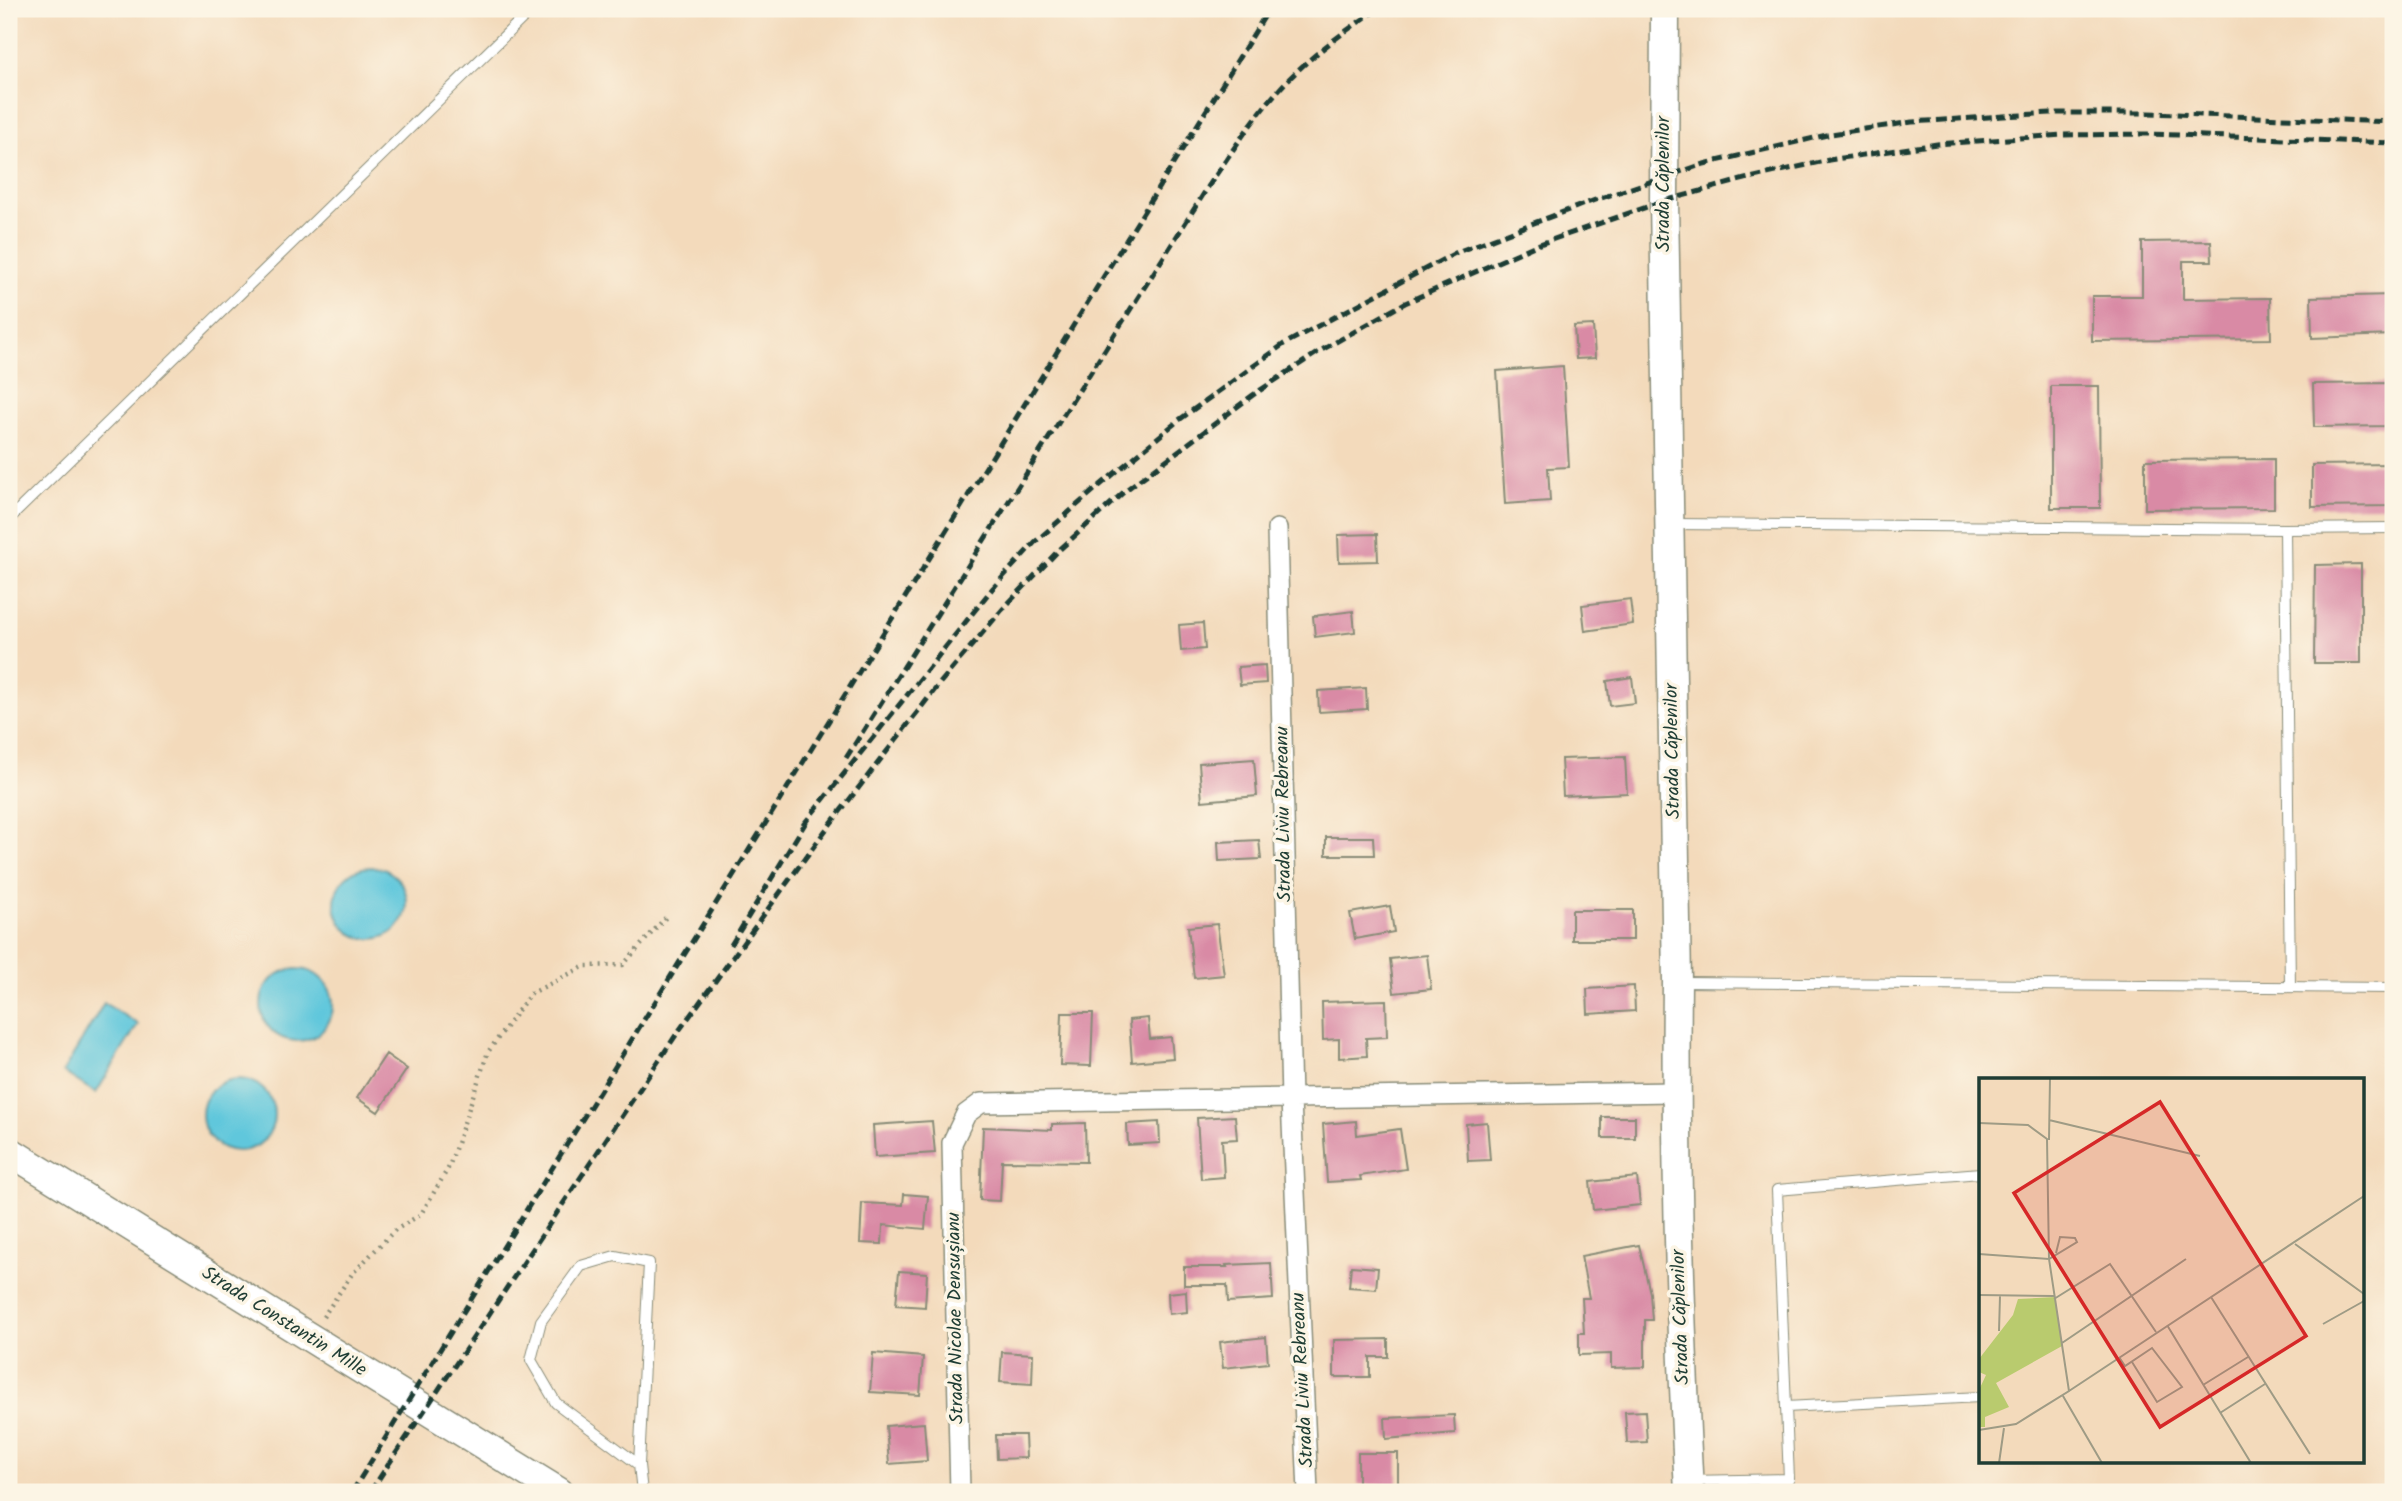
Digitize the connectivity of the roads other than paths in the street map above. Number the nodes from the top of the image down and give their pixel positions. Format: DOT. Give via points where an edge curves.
graph roads {
  1 [pos="532,9"];
  2 [pos="1664,9"];
  3 [pos="9,519"];
  4 [pos="1669,524"];
  5 [pos="2393,527"];
  6 [pos="1277,529"];
  7 [pos="2285,530"];
  8 [pos="1677,982"];
  9 [pos="2290,988"];
  10 [pos="2393,988"];
  11 [pos="1675,1092"];
  12 [pos="1291,1100"];
  13 [pos="9,1151"];
  14 [pos="1979,1173"];
  15 [pos="1979,1397"];
  16 [pos="1786,1406"];
  17 [pos="639,1465"];
  18 [pos="1688,1487"];
  19 [pos="559,1492"];
  20 [pos="642,1492"];
  21 [pos="960,1492"];
  22 [pos="1308,1492"];
  1 -- 3 [label="lane"];
  2 -- 4 [label="street, Strada Căplenilor"];
  4 -- 7 [label="lane"];
  4 -- 8 [label="street, Strada Căplenilor"];
  5 -- 7 [label="lane"];
  6 -- 12 [label="street, Strada Liviu Rebreanu"];
  7 -- 9 [label="lane"];
  8 -- 9 [label="lane"];
  8 -- 11 [label="street, Strada Căplenilor"];
  9 -- 10 [label="lane"];
  11 -- 12 [label="street"];
  11 -- 18 [label="street, Strada Căplenilor"];
  12 -- 21 [label="street, Strada Nicolae Densușianu" via="981,1103 966,1114 952,1143"];
  12 -- 22 [label="street, Strada Liviu Rebreanu"];
  13 -- 19 [label="street, Strada Constantin Mille"];
  14 -- 16 [label="lane" via="1777,1190"];
  15 -- 16 [label="lane"];
  16 -- 18 [label="lane" via="1788,1479"];
  17 -- 17 [label="lane" via="556,1403 531,1360 541,1321 580,1266 615,1256 649,1263"];
  17 -- 20 [label="lane"];
}
